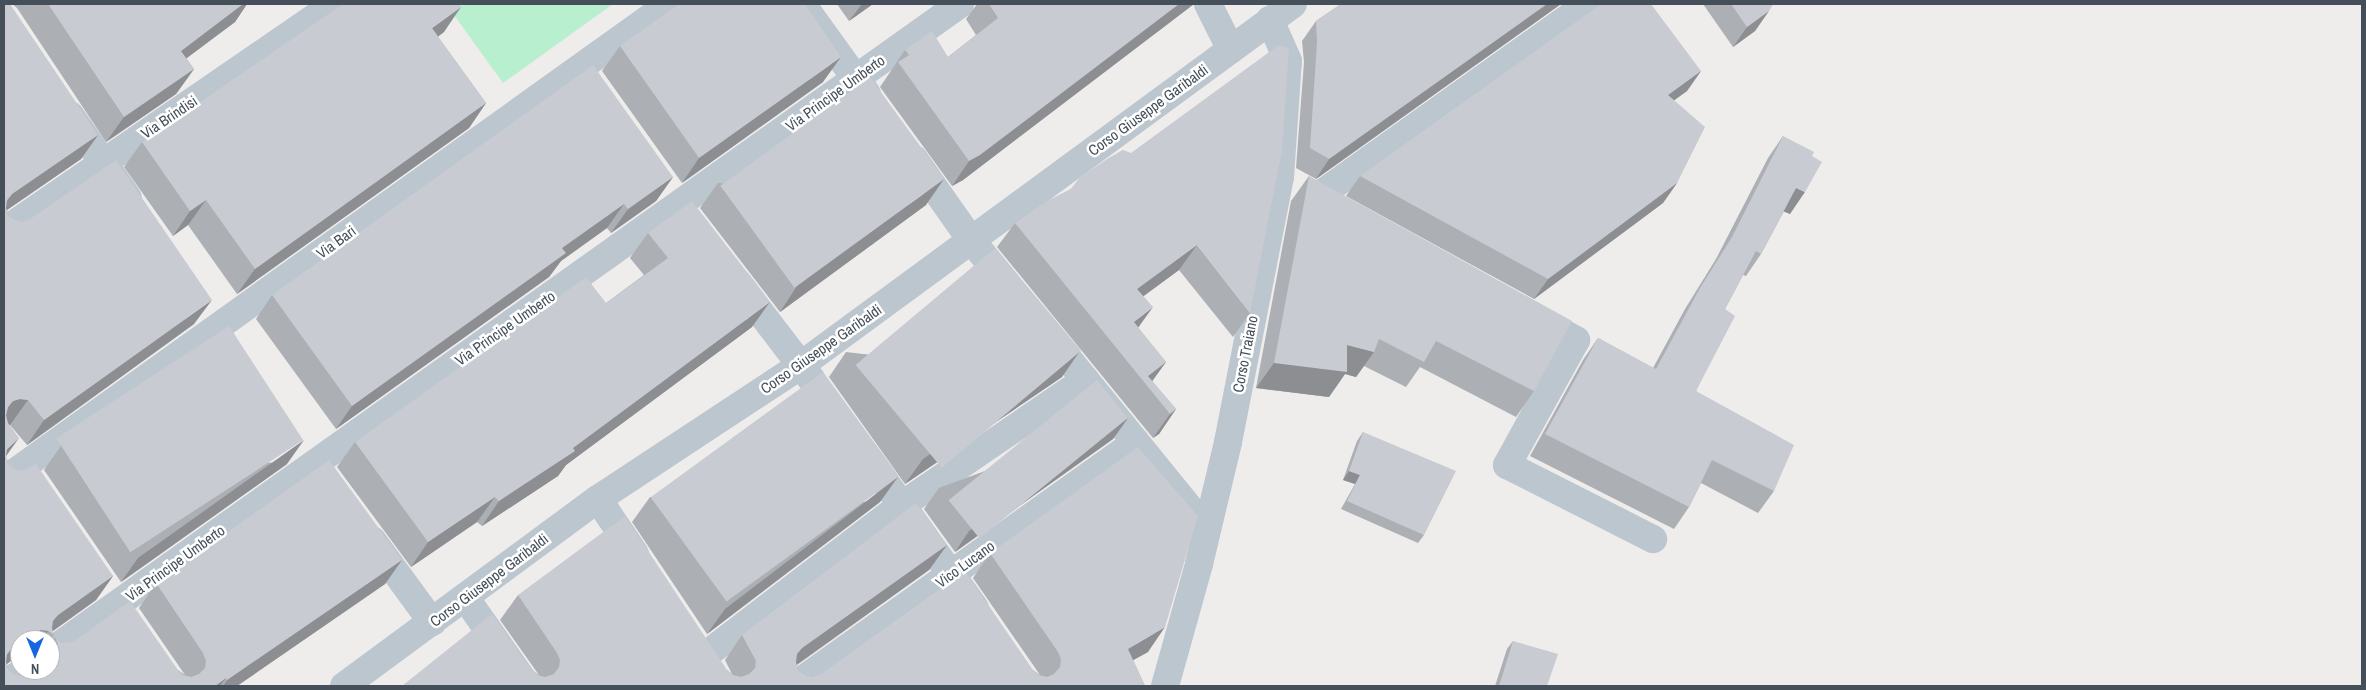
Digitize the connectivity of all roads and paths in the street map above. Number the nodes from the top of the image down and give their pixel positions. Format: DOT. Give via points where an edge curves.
graph roads {
  1 [pos="334,4"];
  2 [pos="669,4"];
  3 [pos="802,4"];
  4 [pos="960,4"];
  5 [pos="1208,4"];
  6 [pos="1293,4"];
  7 [pos="1588,4"];
  8 [pos="1270,20"];
  9 [pos="1231,50"];
  10 [pos="580,67"];
  11 [pos="856,79"];
  12 [pos="597,92"];
  13 [pos="58,98"];
  14 [pos="879,111"];
  15 [pos="896,135"];
  16 [pos="102,163"];
  17 [pos="1280,177"];
  18 [pos="661,181"];
  19 [pos="1317,197"];
  20 [pos="678,205"];
  21 [pos="1343,211"];
  22 [pos="141,217"];
  23 [pos="696,228"];
  24 [pos="4,231"];
  25 [pos="972,240"];
  26 [pos="725,266"];
  27 [pos="203,302"];
  28 [pos="1515,307"];
  29 [pos="220,325"];
  30 [pos="237,350"];
  31 [pos="801,365"];
  32 [pos="1085,380"];
  33 [pos="829,404"];
  34 [pos="852,435"];
  35 [pos="298,439"];
  36 [pos="1136,442"];
  37 [pos="315,463"];
  38 [pos="12,464"];
  39 [pos="333,487"];
  40 [pos="39,491"];
  41 [pos="598,499"];
  42 [pos="902,505"];
  43 [pos="356,518"];
  44 [pos="1207,529"];
  45 [pos="1653,540"];
  46 [pos="648,574"];
  47 [pos="951,574"];
  48 [pos="100,580"];
  49 [pos="466,597"];
  50 [pos="116,605"];
  51 [pos="432,622"];
  52 [pos="133,629"];
  53 [pos="990,630"];
  54 [pos="60,645"];
  55 [pos="704,659"];
  56 [pos="1162,685"];
  57 [pos="344,686"];
  58 [pos="526,686"];
  59 [pos="794,686"];
  1 -- 16 [label="street, Via Brindisi"];
  2 -- 10 [label="street, Via Bari"];
  3 -- 11 [label="street"];
  4 -- 11 [label="street, Via Principe Umberto"];
  5 -- 9 [label="street"];
  6 -- 8 [label="street, Corso Giuseppe Garibaldi"];
  7 -- 19 [label="street"];
  8 -- 9 [label="street, Corso Giuseppe Garibaldi"];
  8 -- 17 [label="street, Corso Traiano" via="1288,61"];
  9 -- 25 [label="street, Corso Giuseppe Garibaldi"];
  10 -- 12 [label="street"];
  10 -- 29 [label="street, Via Bari"];
  11 -- 14 [label="street"];
  11 -- 20 [label="street, Via Principe Umberto"];
  13 -- 16 [label="street"];
  15 -- 25 [label="street"];
  16 -- 22 [label="street"];
  16 -- 24 [label="street, Via Brindisi"];
  17 -- 19 [label="street"];
  17 -- 44 [label="street, Corso Traiano" via="1228,442"];
  18 -- 20 [label="street"];
  19 -- 21 [label="street"];
  20 -- 23 [label="street"];
  20 -- 37 [label="street, Via Principe Umberto"];
  25 -- 31 [label="street, Corso Giuseppe Garibaldi"];
  25 -- 32 [label="street"];
  26 -- 31 [label="street"];
  27 -- 29 [label="street"];
  28 -- 45 [label="street" via="1576,340 1507,465"];
  29 -- 30 [label="street"];
  29 -- 38 [label="street, Via Bari"];
  31 -- 33 [label="street"];
  31 -- 41 [label="street, Corso Giuseppe Garibaldi"];
  32 -- 36 [label="street"];
  32 -- 42 [label="street"];
  34 -- 42 [label="street"];
  35 -- 37 [label="street"];
  36 -- 44 [label="street"];
  36 -- 47 [label="street, Vico Lucano"];
  37 -- 39 [label="street"];
  37 -- 50 [label="street, Via Principe Umberto"];
  38 -- 40 [label="street"];
  41 -- 46 [label="street"];
  41 -- 49 [label="street, Corso Giuseppe Garibaldi"];
  42 -- 47 [label="street"];
  42 -- 55 [label="street"];
  43 -- 51 [label="street"];
  44 -- 56 [label="street, Corso Traiano"];
  47 -- 53 [label="street"];
  47 -- 59 [label="street, Vico Lucano"];
  48 -- 50 [label="street"];
  49 -- 51 [label="street, Corso Giuseppe Garibaldi"];
  49 -- 58 [label="street"];
  50 -- 52 [label="street"];
  50 -- 54 [label="street, Via Principe Umberto"];
  51 -- 57 [label="street, Corso Giuseppe Garibaldi"];
}
